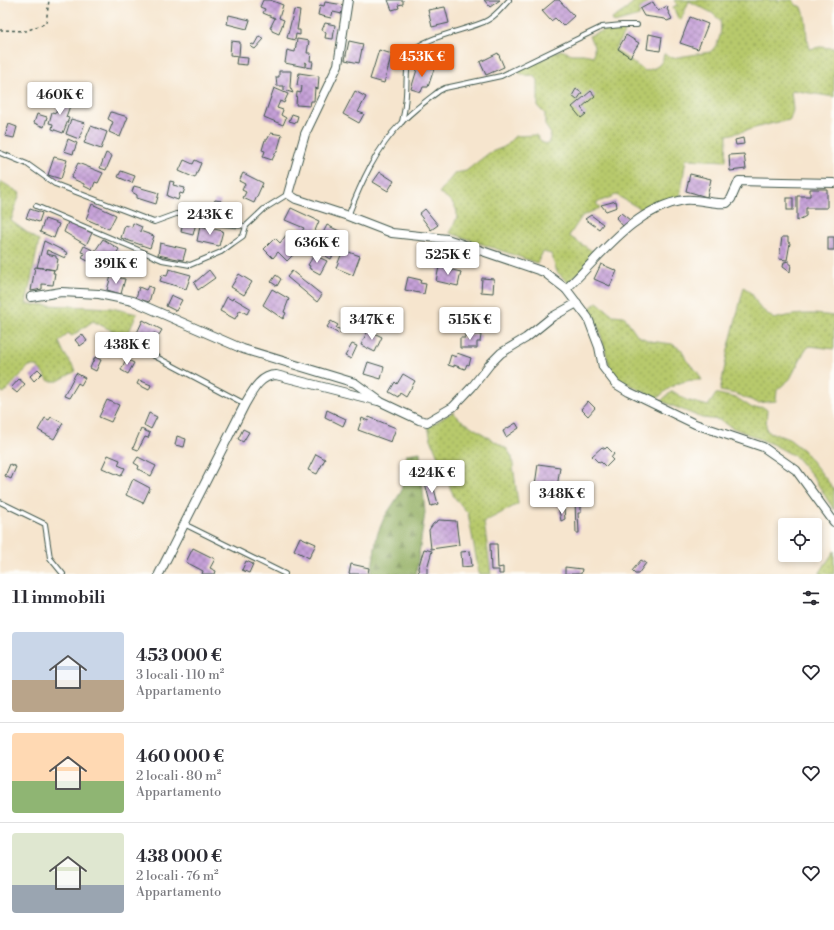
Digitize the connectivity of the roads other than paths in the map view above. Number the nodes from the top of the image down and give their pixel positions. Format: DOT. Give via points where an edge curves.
graph roads {
  1 [pos="348,0"];
  2 [pos="509,0"];
  3 [pos="637,25"];
  4 [pos="402,122"];
  5 [pos="0,153"];
  6 [pos="834,183"];
  7 [pos="288,194"];
  8 [pos="36,206"];
  9 [pos="348,216"];
  10 [pos="246,226"];
  11 [pos="566,289"];
  12 [pos="31,296"];
  13 [pos="577,303"];
  14 [pos="130,343"];
  15 [pos="381,402"];
  16 [pos="245,404"];
  17 [pos="0,502"];
  18 [pos="834,522"];
  19 [pos="184,524"];
  20 [pos="63,574"];
  21 [pos="159,574"];
  22 [pos="285,574"];
  1 -- 7 [label="street" via="338,65 305,134"];
  2 -- 4 [label="lane" via="486,22 434,39 412,52"];
  3 -- 4 [label="lane" via="602,27 501,76 438,90"];
  4 -- 9 [label="lane" via="383,144 360,185"];
  5 -- 10 [label="lane" via="27,164 55,184 154,222 183,214 222,224"];
  6 -- 11 [label="street" via="738,181 727,203 684,200 659,208 616,236"];
  7 -- 9 [label="street"];
  7 -- 10 [label="lane" via="264,209"];
  8 -- 10 [label="lane" via="162,260 190,265 233,244 243,236"];
  9 -- 11 [label="street" via="392,233 464,243 544,272"];
  11 -- 13 [label="street"];
  12 -- 15 [label="street" via="61,292 99,294 133,301 243,349 355,383"];
  13 -- 15 [label="street" via="552,317 526,338 501,353 453,406 427,422"];
  13 -- 18 [label="street" via="588,318 599,347 603,367 616,384 694,424 763,447 796,470"];
  14 -- 16 [label="lane"];
  15 -- 16 [label="street" via="276,375 267,376 258,384"];
  16 -- 19 [label="street"];
  17 -- 20 [label="lane" via="45,524 50,558"];
  19 -- 21 [label="street"];
  19 -- 22 [label="lane"];
}
